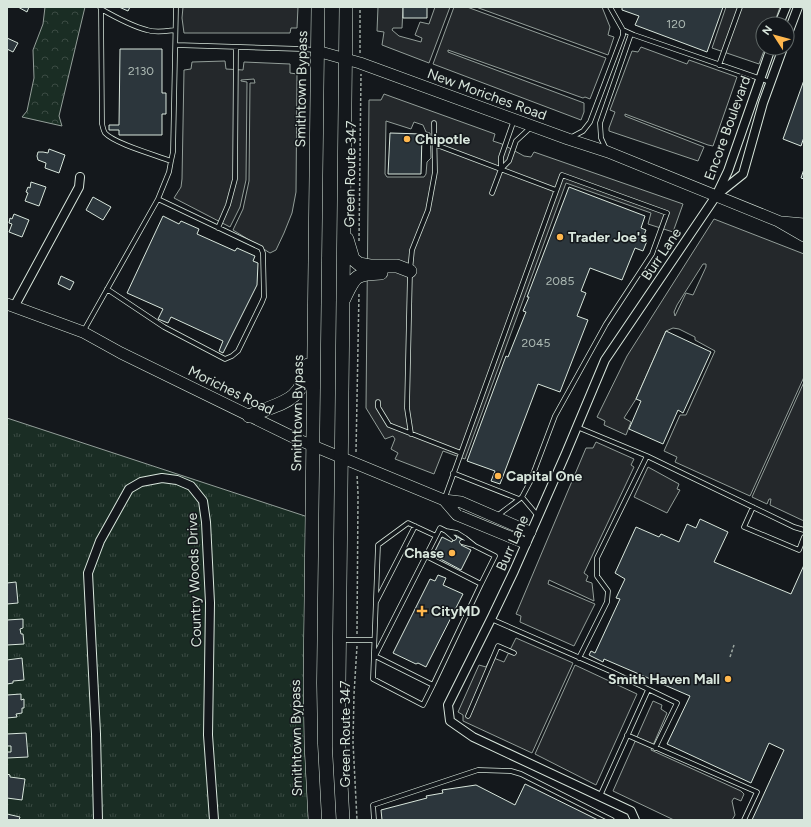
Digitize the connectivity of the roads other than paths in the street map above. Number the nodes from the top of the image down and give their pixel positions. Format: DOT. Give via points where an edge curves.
graph roads {
  1 [pos="176,7"];
  2 [pos="318,7"];
  3 [pos="346,7"];
  4 [pos="610,7"];
  5 [pos="740,7"];
  6 [pos="100,8"];
  7 [pos="175,30"];
  8 [pos="623,30"];
  9 [pos="632,34"];
  10 [pos="176,45"];
  11 [pos="236,47"];
  12 [pos="317,51"];
  13 [pos="768,56"];
  14 [pos="780,56"];
  15 [pos="345,58"];
  16 [pos="719,65"];
  17 [pos="760,79"];
  18 [pos="771,82"];
  19 [pos="514,119"];
  20 [pos="434,124"];
  21 [pos="532,126"];
  22 [pos="568,139"];
  23 [pos="434,144"];
  24 [pos="608,152"];
  25 [pos="171,161"];
  26 [pos="502,169"];
  27 [pos="80,177"];
  28 [pos="556,190"];
  29 [pos="492,193"];
  30 [pos="716,196"];
  31 [pos="158,199"];
  32 [pos="778,221"];
  33 [pos="804,224"];
  34 [pos="344,227"];
  35 [pos="218,228"];
  36 [pos="804,236"];
  37 [pos="410,271"];
  38 [pos="107,289"];
  39 [pos="342,303"];
  40 [pos="9,306"];
  41 [pos="83,332"];
  42 [pos="314,335"];
  43 [pos="378,402"];
  44 [pos="249,416"];
  45 [pos="577,426"];
  46 [pos="411,434"];
  47 [pos="313,446"];
  48 [pos="461,453"];
  49 [pos="647,456"];
  50 [pos="341,457"];
  51 [pos="453,473"];
  52 [pos="520,498"];
  53 [pos="444,500"];
  54 [pos="754,508"];
  55 [pos="538,516"];
  56 [pos="496,517"];
  57 [pos="415,526"];
  58 [pos="804,530"];
  59 [pos="446,531"];
  60 [pos="530,532"];
  61 [pos="436,536"];
  62 [pos="804,537"];
  63 [pos="454,538"];
  64 [pos="462,542"];
  65 [pos="525,543"];
  66 [pos="475,546"];
  67 [pos="426,556"];
  68 [pos="481,584"];
  69 [pos="375,604"];
  70 [pos="491,619"];
  71 [pos="339,640"];
  72 [pos="374,640"];
  73 [pos="514,653"];
  74 [pos="375,656"];
  75 [pos="579,658"];
  76 [pos="433,686"];
  77 [pos="648,690"];
  78 [pos="468,716"];
  79 [pos="627,735"];
  80 [pos="655,748"];
  81 [pos="600,796"];
  82 [pos="98,820"];
  83 [pos="214,820"];
  84 [pos="315,820"];
  85 [pos="343,820"];
  86 [pos="374,820"];
  87 [pos="612,820"];
  88 [pos="635,820"];
  89 [pos="744,820"];
  1 -- 7 [label="lane"];
  2 -- 12 [label="highway, Smithtown Bypass"];
  3 -- 15 [label="highway"];
  4 -- 8 [label="lane"];
  5 -- 16 [label="lane"];
  6 -- 7 [label="lane" via="147,31"];
  6 -- 25 [label="lane" via="104,131 118,141"];
  7 -- 10 [label="lane"];
  8 -- 9 [label="lane"];
  8 -- 22 [label="lane" via="590,122 583,131"];
  9 -- 16 [label="lane"];
  9 -- 24 [label="lane" via="600,123 601,138"];
  10 -- 11 [label="lane, New Moriches Road"];
  10 -- 25 [label="lane"];
  11 -- 12 [label="lane, New Moriches Road"];
  11 -- 35 [label="lane" via="235,178 228,205"];
  12 -- 15 [label="main road, New Moriches Road"];
  12 -- 42 [label="highway, Smithtown Bypass"];
  13 -- 17 [label="street, Encore Boulevard"];
  14 -- 18 [label="street, Encore Boulevard"];
  15 -- 19 [label="main road, New Moriches Road"];
  15 -- 34 [label="highway"];
  16 -- 17 [label="lane"];
  17 -- 18 [label="lane"];
  17 -- 30 [label="street, Encore Boulevard" via="728,171"];
  18 -- 30 [label="street, Encore Boulevard" via="742,174"];
  19 -- 21 [label="main road, New Moriches Road"];
  19 -- 26 [label="lane" via="501,157"];
  20 -- 23 [label="lane"];
  21 -- 22 [label="main road, New Moriches Road"];
  21 -- 26 [label="lane" via="516,141 509,161"];
  22 -- 24 [label="main road, New Moriches Road"];
  23 -- 26 [label="lane"];
  23 -- 37 [label="lane" via="436,172 428,210 412,250"];
  24 -- 30 [label="main road, New Moriches Road"];
  25 -- 31 [label="lane"];
  26 -- 28 [label="lane"];
  26 -- 29 [label="lane"];
  27 -- 40 [label="street" via="79,187"];
  28 -- 48 [label="lane"];
  28 -- 52 [label="lane" via="562,175 666,213 652,254 606,324 555,416 530,482"];
  30 -- 32 [label="main road, New Moriches Road"];
  30 -- 45 [label="street, Burr Lane" via="605,360"];
  31 -- 35 [label="lane"];
  31 -- 38 [label="lane"];
  32 -- 33 [label="main road, New Moriches Road"];
  32 -- 36 [label="main road, New Moriches Road"];
  34 -- 37 [label="highway" via="352,256 357,263 396,266"];
  34 -- 39 [label="highway"];
  35 -- 38 [label="lane" via="261,248 263,253 264,297 238,351 232,356 225,359 164,327"];
  37 -- 39 [label="highway" via="369,273 359,276 354,279"];
  37 -- 46 [label="lane" via="407,408"];
  38 -- 41 [label="lane"];
  39 -- 50 [label="highway"];
  40 -- 41 [label="main road, Moriches Road"];
  41 -- 44 [label="main road, Moriches Road"];
  42 -- 44 [label="highway" via="307,373 299,391 286,402"];
  42 -- 47 [label="highway, Smithtown Bypass"];
  43 -- 46 [label="lane" via="378,407 389,425"];
  44 -- 47 [label="main road, Moriches Road"];
  45 -- 49 [label="lane"];
  45 -- 55 [label="street, Burr Lane"];
  46 -- 48 [label="lane"];
  47 -- 50 [label="main road, Moriches Road"];
  47 -- 84 [label="highway, Smithtown Bypass" via="310,714"];
  48 -- 51 [label="lane"];
  49 -- 54 [label="lane"];
  49 -- 75 [label="lane" via="597,558 597,576 608,591 607,602"];
  50 -- 53 [label="main road, Moriches Road"];
  50 -- 71 [label="highway"];
  51 -- 52 [label="lane"];
  51 -- 53 [label="lane"];
  52 -- 55 [label="lane"];
  52 -- 56 [label="lane"];
  53 -- 56 [label="main road, Moriches Road" via="461,502"];
  53 -- 65 [label="main road, Moriches Road" via="457,515"];
  54 -- 58 [label="lane"];
  54 -- 62 [label="lane" via="744,527 799,550"];
  55 -- 60 [label="street, Burr Lane"];
  56 -- 60 [label="main road, Moriches Road"];
  57 -- 61 [label="lane"];
  57 -- 69 [label="lane"];
  57 -- 69 [label="lane" via="408,523 378,544"];
  59 -- 61 [label="lane" via="440,528"];
  59 -- 63 [label="lane"];
  59 -- 66 [label="lane" via="457,533"];
  60 -- 65 [label="street, Burr Lane"];
  61 -- 67 [label="lane"];
  64 -- 66 [label="lane"];
  65 -- 70 [label="street, Burr Lane"];
  66 -- 68 [label="lane" via="495,556"];
  67 -- 68 [label="lane"];
  67 -- 74 [label="lane"];
  68 -- 76 [label="lane"];
  69 -- 72 [label="lane"];
  70 -- 75 [label="lane"];
  70 -- 81 [label="street, Burr Lane" via="448,705 450,721 473,737"];
  71 -- 72 [label="lane"];
  71 -- 85 [label="highway" via="339,747"];
  72 -- 74 [label="lane"];
  73 -- 78 [label="lane" via="498,646"];
  74 -- 76 [label="lane"];
  74 -- 76 [label="lane" via="373,679 423,705"];
  75 -- 77 [label="lane"];
  77 -- 79 [label="lane"];
  77 -- 80 [label="lane" via="677,703"];
  79 -- 80 [label="lane"];
  79 -- 81 [label="lane"];
  80 -- 89 [label="lane" via="757,792"];
  81 -- 88 [label="street, Burr Lane" via="631,811"];
  82 -- 83 [label="street, Country Woods Drive" via="88,573 100,541 129,489 141,482 162,478 177,480 191,486 203,501 210,604 208,735"];
  86 -- 87 [label="lane" via="373,805 478,770 511,770"];
}
